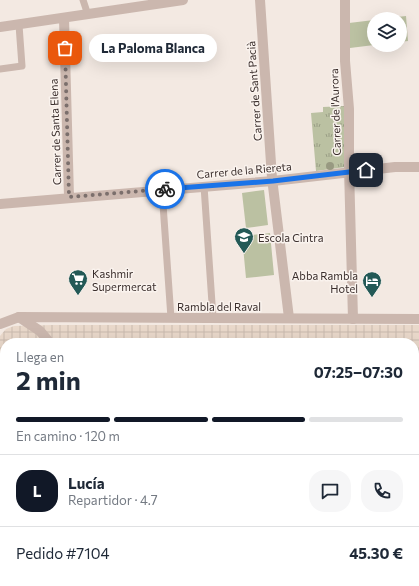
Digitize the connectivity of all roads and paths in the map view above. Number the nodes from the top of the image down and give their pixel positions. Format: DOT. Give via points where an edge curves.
graph roads {
  1 [pos="83,0"];
  2 [pos="183,0"];
  3 [pos="260,0"];
  4 [pos="345,0"];
  5 [pos="88,15"];
  6 [pos="64,18"];
  7 [pos="19,25"];
  8 [pos="0,27"];
  9 [pos="0,69"];
  10 [pos="419,167"];
  11 [pos="349,172"];
  12 [pos="273,181"];
  13 [pos="204,186"];
  14 [pos="162,190"];
  15 [pos="69,197"];
  16 [pos="0,204"];
  17 [pos="18,317"];
  18 [pos="171,318"];
  19 [pos="213,318"];
  20 [pos="289,318"];
  21 [pos="353,319"];
  22 [pos="419,319"];
  23 [pos="0,324"];
  24 [pos="45,338"];
  1 -- 5 [label="street"];
  2 -- 5 [label="street"];
  3 -- 12 [label="street, Carrer de Sant Pacià"];
  4 -- 11 [label="street, Carrer de l'Aurora"];
  5 -- 6 [label="street"];
  6 -- 7 [label="street"];
  6 -- 15 [label="street, Carrer de Santa Elena"];
  7 -- 8 [label="street"];
  7 -- 9 [label="street" via="22,66"];
  10 -- 11 [label="street, Carrer de la Riereta"];
  11 -- 12 [label="street, Carrer de la Riereta"];
  11 -- 21 [label="street, Carrer de l'Aurora"];
  12 -- 13 [label="street, Carrer de la Riereta"];
  12 -- 20 [label="street, Carrer de Sant Pacià"];
  13 -- 14 [label="street, Carrer de la Riereta"];
  13 -- 19 [label="street"];
  14 -- 15 [label="street, Carrer de la Riereta"];
  14 -- 18 [label="street"];
  15 -- 16 [label="street, Carrer de la Riereta"];
  17 -- 18 [label="street, Rambla del Raval"];
  17 -- 23 [label="street, Rambla del Raval"];
  17 -- 24 [label="street"];
  18 -- 19 [label="street, Rambla del Raval"];
  19 -- 20 [label="street, Rambla del Raval"];
  20 -- 21 [label="street, Rambla del Raval"];
  21 -- 22 [label="street, Rambla del Raval"];
}
